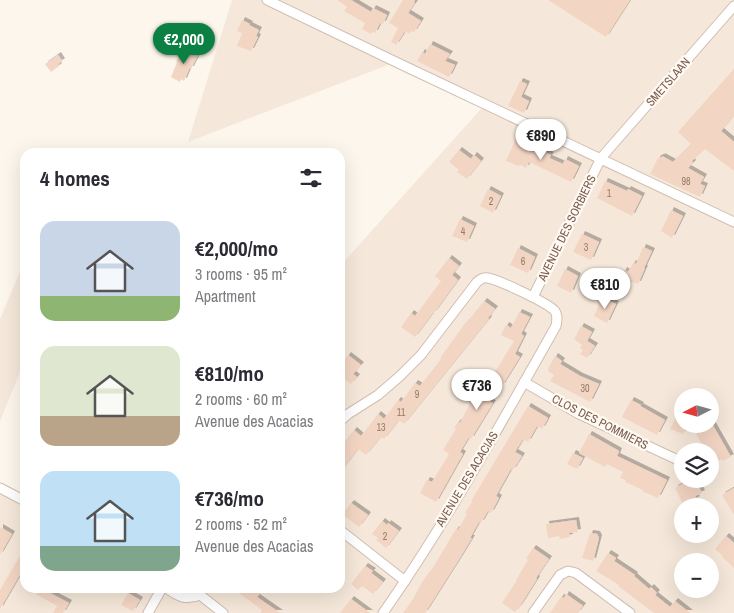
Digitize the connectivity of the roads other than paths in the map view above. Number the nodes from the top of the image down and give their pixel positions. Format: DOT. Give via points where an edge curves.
graph roads {
  1 [pos="267,0"];
  2 [pos="734,6"];
  3 [pos="601,158"];
  4 [pos="734,222"];
  5 [pos="533,297"];
  6 [pos="524,382"];
  7 [pos="345,417"];
  8 [pos="674,458"];
  9 [pos="0,488"];
  10 [pos="20,498"];
  11 [pos="345,534"];
  12 [pos="405,581"];
  13 [pos="161,593"];
  14 [pos="173,593"];
  15 [pos="199,593"];
  16 [pos="203,593"];
  17 [pos="148,613"];
  18 [pos="223,613"];
  19 [pos="382,613"];
  20 [pos="533,613"];
  21 [pos="630,613"];
  1 -- 3 [label="street"];
  2 -- 3 [label="street, SMETSLAAN"];
  3 -- 4 [label="street"];
  3 -- 5 [label="street, AVENUE DES SORBIERS"];
  5 -- 6 [label="street, AVENUE DES ACACIAS" via="554,309 556,326"];
  5 -- 7 [label="street" via="481,278 421,355 378,395"];
  6 -- 8 [label="street, CLOS DES POMMIERS" via="579,414"];
  6 -- 12 [label="street, AVENUE DES ACACIAS"];
  9 -- 10 [label="street"];
  11 -- 12 [label="street"];
  12 -- 19 [label="street, AVENUE DES ACACIAS"];
  13 -- 17 [label="street"];
  14 -- 15 [label="street" via="193,598"];
  16 -- 18 [label="street"];
  20 -- 21 [label="street" via="560,574 568,571 576,573"];
}
